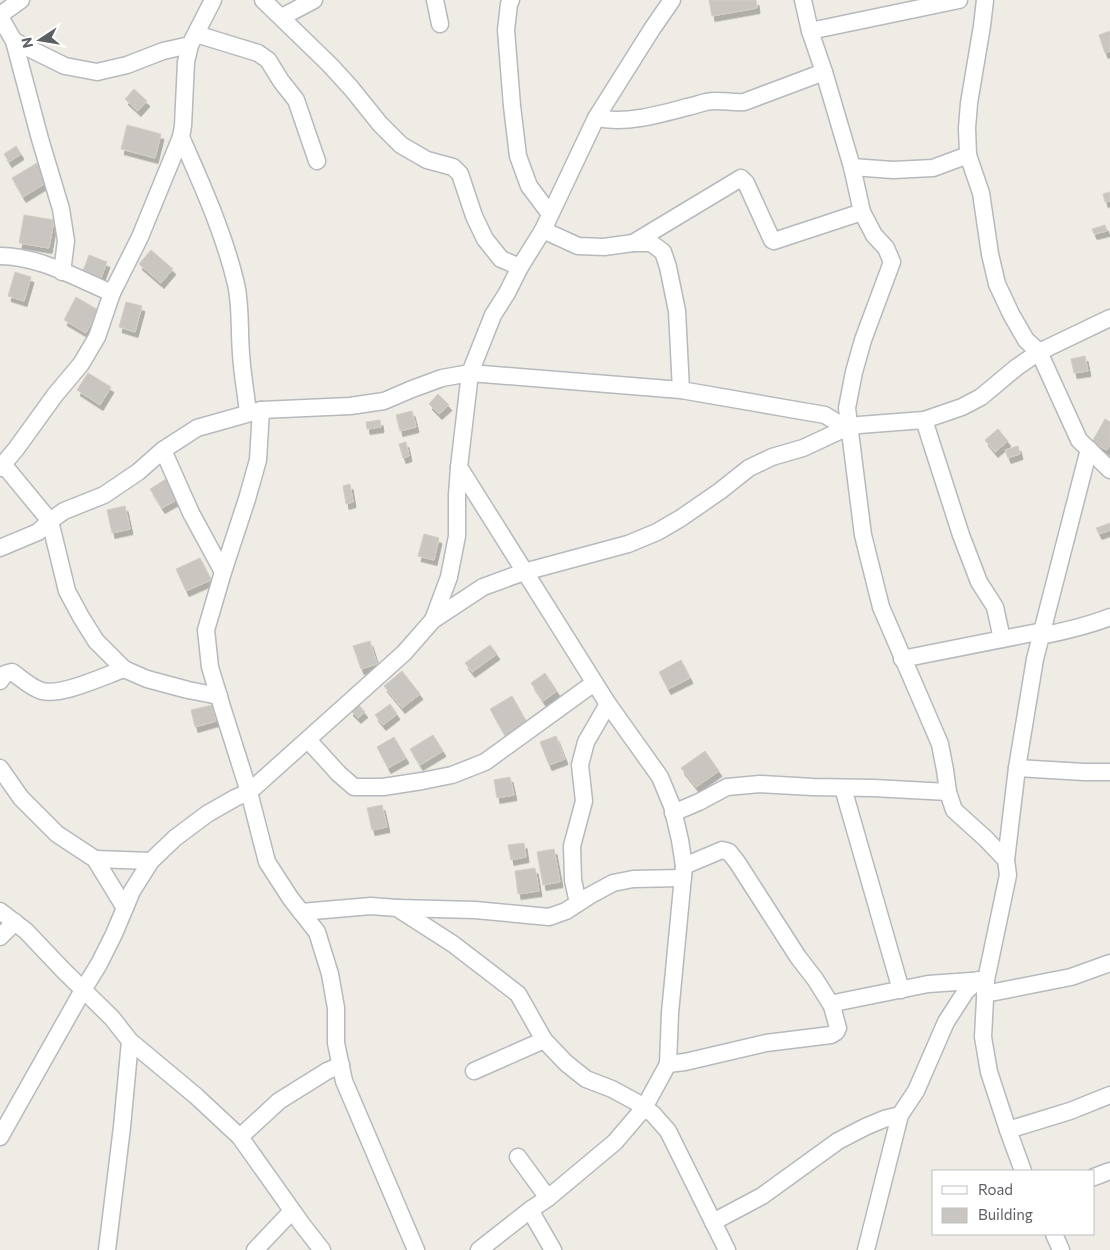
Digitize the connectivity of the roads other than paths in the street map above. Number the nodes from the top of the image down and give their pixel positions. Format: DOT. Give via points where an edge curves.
graph roads {
  1 [pos="20,0"];
  2 [pos="213,0"];
  3 [pos="264,0"];
  4 [pos="314,0"];
  5 [pos="435,0"];
  6 [pos="803,0"];
  7 [pos="960,0"];
  8 [pos="985,0"];
  9 [pos="509,1"];
  10 [pos="666,3"];
  11 [pos="0,16"];
  12 [pos="282,17"];
  13 [pos="440,24"];
  14 [pos="810,31"];
  15 [pos="193,40"];
  16 [pos="14,41"];
  17 [pos="824,72"];
  18 [pos="596,118"];
  19 [pos="182,137"];
  20 [pos="968,156"];
  21 [pos="317,161"];
  22 [pos="852,168"];
  23 [pos="862,212"];
  24 [pos="550,214"];
  25 [pos="543,230"];
  26 [pos="633,243"];
  27 [pos="0,256"];
  28 [pos="520,267"];
  29 [pos="62,272"];
  30 [pos="112,293"];
  31 [pos="1110,318"];
  32 [pos="1039,352"];
  33 [pos="470,373"];
  34 [pos="681,390"];
  35 [pos="255,412"];
  36 [pos="924,420"];
  37 [pos="848,428"];
  38 [pos="1089,449"];
  39 [pos="163,450"];
  40 [pos="2,466"];
  41 [pos="459,467"];
  42 [pos="1110,470"];
  43 [pos="50,521"];
  44 [pos="0,548"];
  45 [pos="223,572"];
  46 [pos="524,572"];
  47 [pos="1110,617"];
  48 [pos="433,620"];
  49 [pos="1042,634"];
  50 [pos="1002,639"];
  51 [pos="902,659"];
  52 [pos="124,669"];
  53 [pos="0,681"];
  54 [pos="594,683"];
  55 [pos="219,696"];
  56 [pos="608,704"];
  57 [pos="308,740"];
  58 [pos="0,768"];
  59 [pos="1017,768"];
  60 [pos="1110,772"];
  61 [pos="843,788"];
  62 [pos="249,792"];
  63 [pos="948,792"];
  64 [pos="674,813"];
  65 [pos="95,859"];
  66 [pos="1006,860"];
  67 [pos="151,861"];
  68 [pos="683,872"];
  69 [pos="578,903"];
  70 [pos="125,908"];
  71 [pos="397,908"];
  72 [pos="0,911"];
  73 [pos="301,912"];
  74 [pos="15,922"];
  75 [pos="0,937"];
  76 [pos="1110,963"];
  77 [pos="983,985"];
  78 [pos="83,990"];
  79 [pos="902,990"];
  80 [pos="832,1006"];
  81 [pos="544,1040"];
  82 [pos="130,1041"];
  83 [pos="668,1064"];
  84 [pos="341,1065"];
  85 [pos="474,1071"];
  86 [pos="1110,1095"];
  87 [pos="644,1108"];
  88 [pos="900,1116"];
  89 [pos="1008,1130"];
  90 [pos="0,1137"];
  91 [pos="240,1138"];
  92 [pos="518,1157"];
  93 [pos="1023,1170"];
  94 [pos="1110,1171"];
  95 [pos="1095,1177"];
  96 [pos="548,1198"];
  97 [pos="530,1210"];
  98 [pos="292,1211"];
  99 [pos="713,1222"];
  100 [pos="1054,1235"];
  101 [pos="107,1250"];
  102 [pos="255,1250"];
  103 [pos="322,1250"];
  104 [pos="416,1250"];
  105 [pos="479,1250"];
  106 [pos="552,1250"];
  107 [pos="727,1250"];
  108 [pos="866,1250"];
  109 [pos="1061,1250"];
  1 -- 11 [label="street"];
  2 -- 15 [label="street"];
  3 -- 12 [label="street"];
  4 -- 12 [label="street"];
  5 -- 13 [label="street"];
  6 -- 14 [label="street"];
  7 -- 14 [label="street"];
  8 -- 20 [label="street" via="969,103"];
  9 -- 24 [label="street" via="506,30 518,156 529,186"];
  10 -- 18 [label="street"];
  11 -- 16 [label="street"];
  12 -- 28 [label="street" via="401,145 428,160 453,167 460,174 485,239 501,259"];
  14 -- 17 [label="street"];
  15 -- 16 [label="street" via="127,65 97,72 65,66"];
  15 -- 19 [label="street" via="186,62"];
  15 -- 21 [label="street" via="258,53 268,60 296,100"];
  16 -- 29 [label="street" via="61,209 66,241"];
  17 -- 18 [label="street" via="744,102 706,102 654,116 620,120"];
  17 -- 22 [label="street"];
  18 -- 24 [label="street"];
  19 -- 30 [label="street" via="140,237"];
  19 -- 35 [label="street" via="207,196 236,286 241,354"];
  20 -- 22 [label="street" via="932,168"];
  20 -- 32 [label="street" via="981,193 997,284 1026,340"];
  22 -- 23 [label="street"];
  23 -- 26 [label="street" via="774,241 741,178"];
  23 -- 37 [label="street" via="892,262 854,372 847,408"];
  24 -- 25 [label="street"];
  25 -- 26 [label="street" via="578,246"];
  25 -- 28 [label="street"];
  26 -- 34 [label="street" via="651,243 663,252 668,267 677,311"];
  27 -- 29 [label="street" via="38,261"];
  28 -- 33 [label="street" via="493,315"];
  29 -- 30 [label="street"];
  30 -- 40 [label="street" via="97,337 81,364"];
  31 -- 32 [label="street"];
  32 -- 36 [label="street" via="981,397"];
  32 -- 38 [label="street" via="1074,432"];
  33 -- 34 [label="street"];
  33 -- 35 [label="street" via="442,378 384,401"];
  33 -- 41 [label="street"];
  34 -- 37 [label="street" via="825,415"];
  35 -- 39 [label="street" via="197,428"];
  35 -- 45 [label="street" via="258,460"];
  36 -- 37 [label="street"];
  36 -- 50 [label="street" via="961,535 979,582 995,607"];
  37 -- 46 [label="street" via="749,468 657,532 628,544"];
  37 -- 51 [label="street" via="863,534 880,607"];
  38 -- 42 [label="street"];
  38 -- 49 [label="street"];
  39 -- 43 [label="street" via="104,495 64,511"];
  39 -- 45 [label="street" via="191,513"];
  40 -- 43 [label="street"];
  41 -- 46 [label="street"];
  41 -- 48 [label="street" via="457,536 449,577"];
  43 -- 44 [label="street" via="38,532"];
  43 -- 52 [label="street" via="67,591 96,641"];
  45 -- 55 [label="street" via="206,630 210,667"];
  46 -- 48 [label="street" via="483,587"];
  46 -- 54 [label="street"];
  47 -- 49 [label="street" via="1072,630"];
  48 -- 57 [label="street" via="404,653"];
  49 -- 50 [label="street"];
  49 -- 59 [label="street"];
  50 -- 51 [label="street"];
  51 -- 63 [label="street" via="940,744"];
  52 -- 53 [label="street" via="60,691 42,691 12,672 5,674"];
  52 -- 55 [label="street" via="147,679"];
  54 -- 56 [label="street"];
  54 -- 57 [label="street" via="485,762 452,775 422,781 383,787 354,786"];
  55 -- 62 [label="street"];
  56 -- 64 [label="street" via="660,777"];
  56 -- 69 [label="street" via="586,742 580,765 584,801 572,846 573,880"];
  57 -- 62 [label="street"];
  58 -- 65 [label="street" via="21,798 56,834"];
  59 -- 60 [label="street"];
  59 -- 66 [label="street"];
  61 -- 63 [label="street"];
  61 -- 64 [label="street" via="760,784 727,786"];
  61 -- 79 [label="street"];
  62 -- 67 [label="street" via="207,814"];
  62 -- 73 [label="street" via="266,862"];
  63 -- 66 [label="street" via="954,810"];
  64 -- 68 [label="street"];
  65 -- 67 [label="street"];
  65 -- 70 [label="street"];
  66 -- 77 [label="street" via="1008,875"];
  67 -- 70 [label="street"];
  68 -- 69 [label="street" via="613,883"];
  68 -- 80 [label="street" via="722,850 728,852"];
  68 -- 83 [label="street"];
  69 -- 71 [label="street" via="549,918 475,910"];
  70 -- 78 [label="street"];
  71 -- 73 [label="street" via="371,906"];
  71 -- 81 [label="street" via="453,944 518,994"];
  72 -- 74 [label="street"];
  73 -- 84 [label="street" via="317,932 330,974"];
  74 -- 75 [label="street"];
  74 -- 78 [label="street"];
  76 -- 77 [label="street" via="1071,978"];
  77 -- 79 [label="street" via="928,984"];
  77 -- 88 [label="street" via="966,992 946,1022 916,1091"];
  77 -- 89 [label="street" via="983,1037 989,1072"];
  78 -- 82 [label="street"];
  78 -- 90 [label="street"];
  79 -- 80 [label="street"];
  80 -- 83 [label="street" via="838,1028 831,1035 766,1043"];
  81 -- 85 [label="street"];
  81 -- 87 [label="street" via="586,1079 612,1089"];
  82 -- 91 [label="street"];
  82 -- 101 [label="street"];
  83 -- 87 [label="street"];
  84 -- 91 [label="street" via="279,1101"];
  84 -- 104 [label="street" via="344,1081"];
  86 -- 89 [label="street"];
  87 -- 96 [label="street" via="614,1142"];
  87 -- 99 [label="street" via="668,1131"];
  88 -- 99 [label="street" via="884,1119 838,1141 762,1196"];
  88 -- 108 [label="street"];
  89 -- 93 [label="street"];
  91 -- 98 [label="street"];
  92 -- 96 [label="street"];
  94 -- 95 [label="street"];
  96 -- 97 [label="street"];
  97 -- 105 [label="street"];
  97 -- 106 [label="street"];
  98 -- 102 [label="street"];
  98 -- 103 [label="street"];
  99 -- 107 [label="street"];
  100 -- 109 [label="street"];
}
